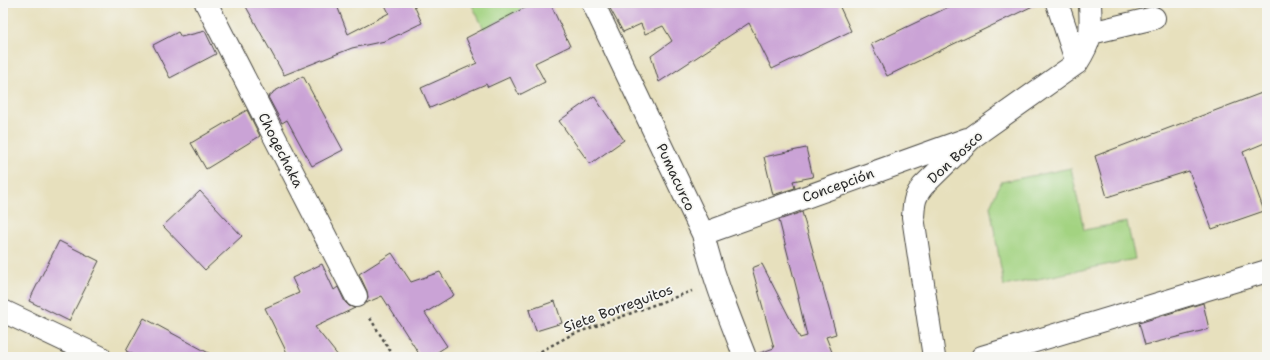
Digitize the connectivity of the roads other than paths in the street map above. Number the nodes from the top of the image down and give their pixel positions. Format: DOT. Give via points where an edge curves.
graph roads {
  1 [pos="206,3"];
  2 [pos="593,3"];
  3 [pos="1057,3"];
  4 [pos="1090,3"];
  5 [pos="1154,18"];
  6 [pos="1091,33"];
  7 [pos="1077,63"];
  8 [pos="974,136"];
  9 [pos="703,234"];
  10 [pos="1267,271"];
  11 [pos="356,296"];
  12 [pos="3,311"];
  13 [pos="100,357"];
  14 [pos="745,357"];
  15 [pos="934,357"];
  16 [pos="982,357"];
  1 -- 11 [label="street, Choqechaka"];
  2 -- 9 [label="street, Pumacurco"];
  3 -- 7 [label="street"];
  4 -- 6 [label="street, Don Bosco"];
  5 -- 6 [label="street"];
  6 -- 7 [label="street, Don Bosco" via="1086,49"];
  7 -- 8 [label="street, Don Bosco"];
  8 -- 9 [label="street, Concepción"];
  8 -- 15 [label="street, Don Bosco" via="923,186 915,199 914,217"];
  9 -- 14 [label="street, Pumacurco" via="716,283"];
  10 -- 16 [label="street"];
  12 -- 13 [label="street"];
}
